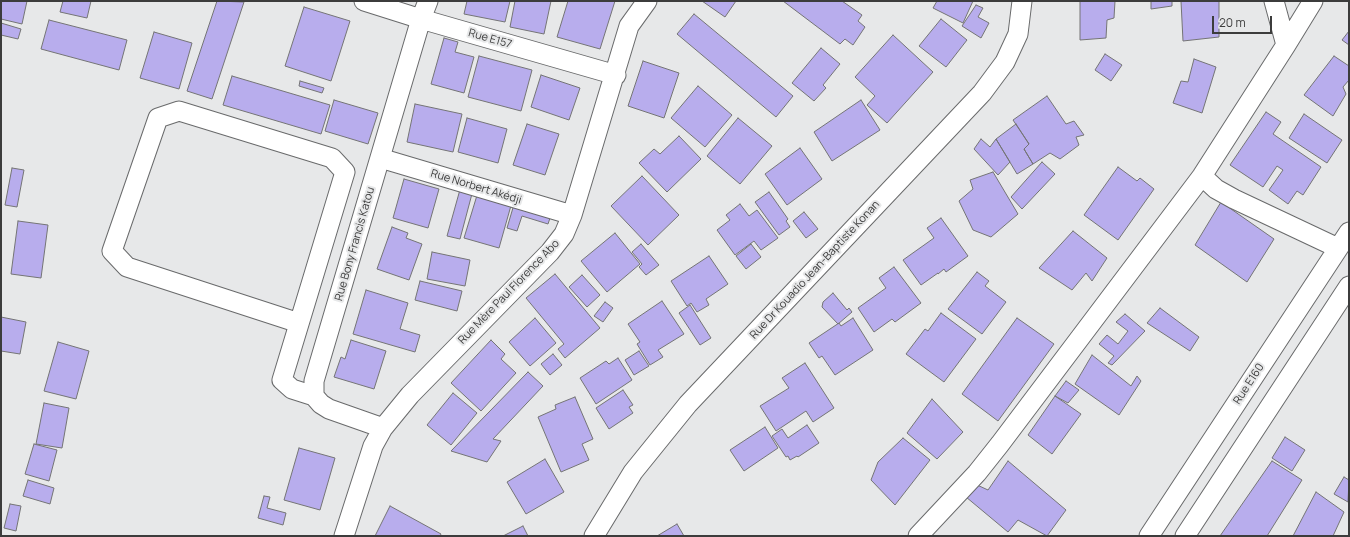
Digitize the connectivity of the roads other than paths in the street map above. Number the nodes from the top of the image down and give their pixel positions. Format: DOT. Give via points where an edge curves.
graph roads {
  1 [pos="364,1"];
  2 [pos="428,1"];
  3 [pos="647,1"];
  4 [pos="1022,1"];
  5 [pos="1274,1"];
  6 [pos="1313,1"];
  7 [pos="421,19"];
  8 [pos="1286,45"];
  9 [pos="616,75"];
  10 [pos="380,158"];
  11 [pos="1202,176"];
  12 [pos="572,216"];
  13 [pos="1349,232"];
  14 [pos="1338,248"];
  15 [pos="1349,286"];
  16 [pos="299,323"];
  17 [pos="314,396"];
  18 [pos="383,428"];
  19 [pos="344,536"];
  20 [pos="594,536"];
  21 [pos="918,536"];
  22 [pos="1149,536"];
  23 [pos="1185,536"];
  1 -- 7 [label="street, Rue E157"];
  2 -- 7 [label="street, Rue Bony Francis Katou"];
  3 -- 9 [label="street, Rue Mère Paul Florence Abo" via="629,26"];
  4 -- 20 [label="street, Rue Dr Kouadio Jean-Baptiste Konan" via="1018,34 1005,62 982,93 688,404 633,472"];
  5 -- 8 [label="street"];
  6 -- 8 [label="street"];
  7 -- 9 [label="street, Rue E157"];
  7 -- 10 [label="street, Rue Bony Francis Katou"];
  8 -- 11 [label="street"];
  9 -- 12 [label="street, Rue Mère Paul Florence Abo"];
  10 -- 12 [label="street, Rue Norbert Akédji"];
  10 -- 17 [label="street, Rue Bony Francis Katou" via="314,381"];
  11 -- 14 [label="street" via="1216,189 1234,199"];
  11 -- 21 [label="street" via="1000,444 977,473"];
  12 -- 18 [label="street, Rue Mère Paul Florence Abo" via="564,234 550,252 410,395"];
  13 -- 14 [label="street, Rue E160"];
  14 -- 22 [label="street, Rue E160"];
  15 -- 23 [label="street"];
  16 -- 16 [label="street" via="127,267 112,251 158,118 179,112 332,158 345,172"];
  16 -- 17 [label="street" via="282,380 292,388"];
  17 -- 18 [label="street" via="320,404 329,409"];
  18 -- 19 [label="street, Rue Mère Paul Florence Abo" via="373,446"];
}
